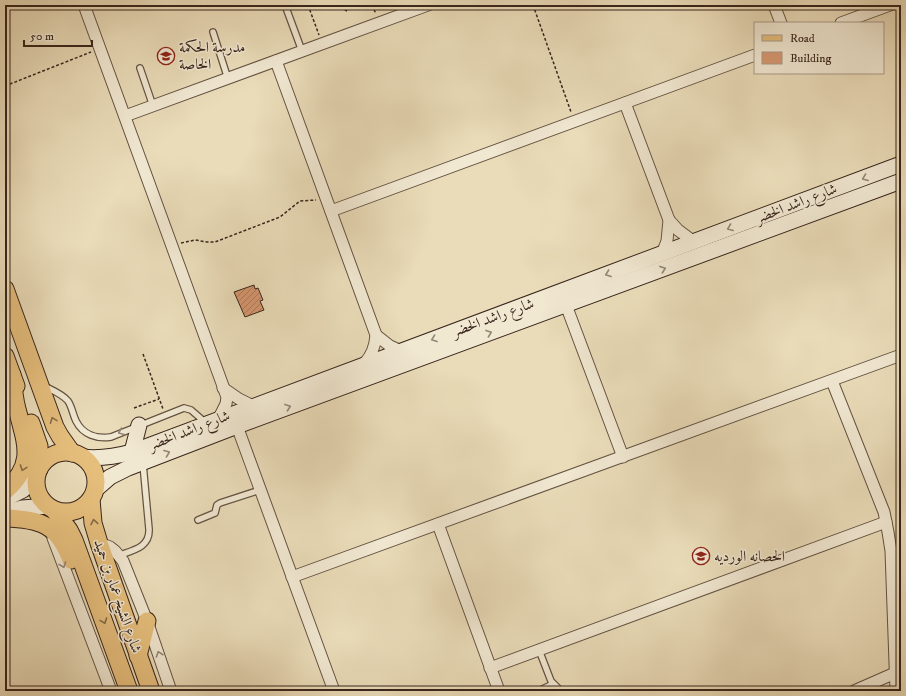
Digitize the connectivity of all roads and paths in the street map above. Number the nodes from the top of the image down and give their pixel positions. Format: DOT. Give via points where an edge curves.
graph roads {
  1 [pos="84,5"];
  2 [pos="285,5"];
  3 [pos="308,5"];
  4 [pos="336,5"];
  5 [pos="428,5"];
  6 [pos="533,5"];
  7 [pos="774,5"];
  8 [pos="890,5"];
  9 [pos="340,6"];
  10 [pos="347,11"];
  11 [pos="781,22"];
  12 [pos="844,22"];
  13 [pos="213,32"];
  14 [pos="323,44"];
  15 [pos="100,48"];
  16 [pos="302,52"];
  17 [pos="754,55"];
  18 [pos="276,61"];
  19 [pos="140,68"];
  20 [pos="228,79"];
  21 [pos="5,86"];
  22 [pos="625,103"];
  23 [pos="153,106"];
  24 [pos="125,116"];
  25 [pos="575,121"];
  26 [pos="901,164"];
  27 [pos="901,181"];
  28 [pos="329,206"];
  29 [pos="669,220"];
  30 [pos="694,242"];
  31 [pos="172,246"];
  32 [pos="662,254"];
  33 [pos="5,289"];
  34 [pos="566,305"];
  35 [pos="376,335"];
  36 [pos="401,351"];
  37 [pos="143,354"];
  38 [pos="901,355"];
  39 [pos="5,356"];
  40 [pos="364,364"];
  41 [pos="12,375"];
  42 [pos="832,380"];
  43 [pos="39,383"];
  44 [pos="223,388"];
  45 [pos="159,400"];
  46 [pos="253,406"];
  47 [pos="134,408"];
  48 [pos="165,415"];
  49 [pos="213,420"];
  50 [pos="139,425"];
  51 [pos="237,426"];
  52 [pos="132,452"];
  53 [pos="77,455"];
  54 [pos="623,457"];
  55 [pos="143,462"];
  56 [pos="38,473"];
  57 [pos="260,490"];
  58 [pos="5,491"];
  59 [pos="93,494"];
  60 [pos="5,499"];
  61 [pos="51,508"];
  62 [pos="5,513"];
  63 [pos="5,518"];
  64 [pos="198,520"];
  65 [pos="886,522"];
  66 [pos="438,524"];
  67 [pos="50,528"];
  68 [pos="99,543"];
  69 [pos="120,555"];
  70 [pos="292,577"];
  71 [pos="897,593"];
  72 [pos="98,603"];
  73 [pos="147,621"];
  74 [pos="539,650"];
  75 [pos="138,656"];
  76 [pos="490,668"];
  77 [pos="895,682"];
  78 [pos="553,684"];
  79 [pos="111,691"];
  80 [pos="129,691"];
  81 [pos="151,691"];
  82 [pos="171,691"];
  83 [pos="334,691"];
  84 [pos="499,691"];
  85 [pos="538,691"];
  86 [pos="561,691"];
  87 [pos="854,691"];
  88 [pos="868,691"];
  1 -- 15 [label="street"];
  2 -- 16 [label="lane"];
  3 -- 14 [label="path"];
  4 -- 9 [label="path"];
  5 -- 14 [label="street"];
  6 -- 25 [label="path"];
  7 -- 11 [label="street"];
  8 -- 12 [label="street"];
  9 -- 10 [label="path"];
  13 -- 20 [label="lane"];
  14 -- 16 [label="street"];
  15 -- 21 [label="path"];
  15 -- 24 [label="street"];
  16 -- 18 [label="street"];
  17 -- 22 [label="street"];
  18 -- 20 [label="street"];
  18 -- 28 [label="street"];
  19 -- 23 [label="lane"];
  20 -- 23 [label="street"];
  22 -- 25 [label="street"];
  22 -- 29 [label="street"];
  23 -- 24 [label="street"];
  24 -- 31 [label="street"];
  25 -- 28 [label="street"];
  26 -- 30 [label="street, شارع راشد الخضر, one-way"];
  34 -- 27 [label="street, شارع راشد الخضر, one-way"];
  28 -- 31 [label="path" via="300,201 280,217 215,242 195,240"];
  28 -- 35 [label="street"];
  29 -- 30 [label="street" via="683,235"];
  29 -- 32 [label="street" via="667,241"];
  30 -- 32 [label="street, شارع راشد الخضر"];
  31 -- 44 [label="street"];
  32 -- 36 [label="street, شارع راشد الخضر, one-way"];
  33 -- 43 [label="main road"];
  51 -- 34 [label="street, شارع راشد الخضر, one-way"];
  34 -- 54 [label="street"];
  35 -- 36 [label="street"];
  35 -- 40 [label="street" via="372,354"];
  36 -- 40 [label="street, شارع راشد الخضر"];
  37 -- 45 [label="path"];
  38 -- 42 [label="street"];
  39 -- 41 [label="main road"];
  40 -- 46 [label="street, شارع راشد الخضر"];
  41 -- 56 [label="main road" via="36,435 40,457"];
  41 -- 58 [label="main road, one-way" via="15,401 25,437 26,457 20,475"];
  42 -- 54 [label="street"];
  42 -- 65 [label="street"];
  50 -- 43 [label="lane, one-way" via="105,438 94,437 79,427 67,400"];
  53 -- 43 [label="main road, one-way" via="55,427"];
  44 -- 46 [label="street"];
  44 -- 49 [label="street" via="227,397 226,404"];
  45 -- 47 [label="path"];
  45 -- 48 [label="path"];
  46 -- 49 [label="street, شارع راشد الخضر"];
  48 -- 49 [label="lane" via="187,408"];
  48 -- 50 [label="lane"];
  49 -- 52 [label="street, شارع راشد الخضر"];
  50 -- 52 [label="street"];
  55 -- 51 [label="street, شارع راشد الخضر, one-way"];
  51 -- 57 [label="street"];
  52 -- 53 [label="street, شارع راشد الخضر" via="110,458"];
  53 -- 56 [label="main road" via="62,452 53,455 45,461"];
  53 -- 59 [label="main road" via="89,463 94,471 96,480"];
  54 -- 66 [label="street"];
  55 -- 59 [label="street, شارع راشد الخضر" via="119,472"];
  55 -- 69 [label="lane" via="149,537 141,548"];
  56 -- 60 [label="street" via="23,490"];
  56 -- 61 [label="main road" via="38,493"];
  57 -- 64 [label="lane" via="220,503 215,513"];
  57 -- 70 [label="street"];
  59 -- 61 [label="main road" via="84,506 74,511 64,512"];
  68 -- 59 [label="main road, شارع الشيخ عمار بن حميد, one-way" via="93,523"];
  61 -- 62 [label="street" via="22,508"];
  61 -- 72 [label="main road, شارع الشيخ عمار بن حميد" via="74,540"];
  63 -- 67 [label="main road" via="32,520"];
  65 -- 71 [label="street"];
  65 -- 74 [label="street"];
  66 -- 70 [label="street"];
  66 -- 76 [label="street"];
  67 -- 72 [label="main road" via="64,545 82,587"];
  67 -- 79 [label="street, one-way"];
  68 -- 69 [label="street"];
  68 -- 75 [label="main road, شارع الشيخ عمار بن حميد"];
  69 -- 73 [label="street"];
  70 -- 83 [label="street"];
  71 -- 77 [label="street"];
  72 -- 80 [label="main road, شارع الشيخ عمار بن حميد, one-way"];
  73 -- 75 [label="main road"];
  82 -- 73 [label="street, one-way"];
  74 -- 76 [label="street"];
  74 -- 78 [label="lane"];
  75 -- 81 [label="main road, شارع الشيخ عمار بن حميد"];
  76 -- 84 [label="street"];
  77 -- 87 [label="street"];
  77 -- 88 [label="street"];
  78 -- 85 [label="lane"];
  78 -- 86 [label="lane"];
}
